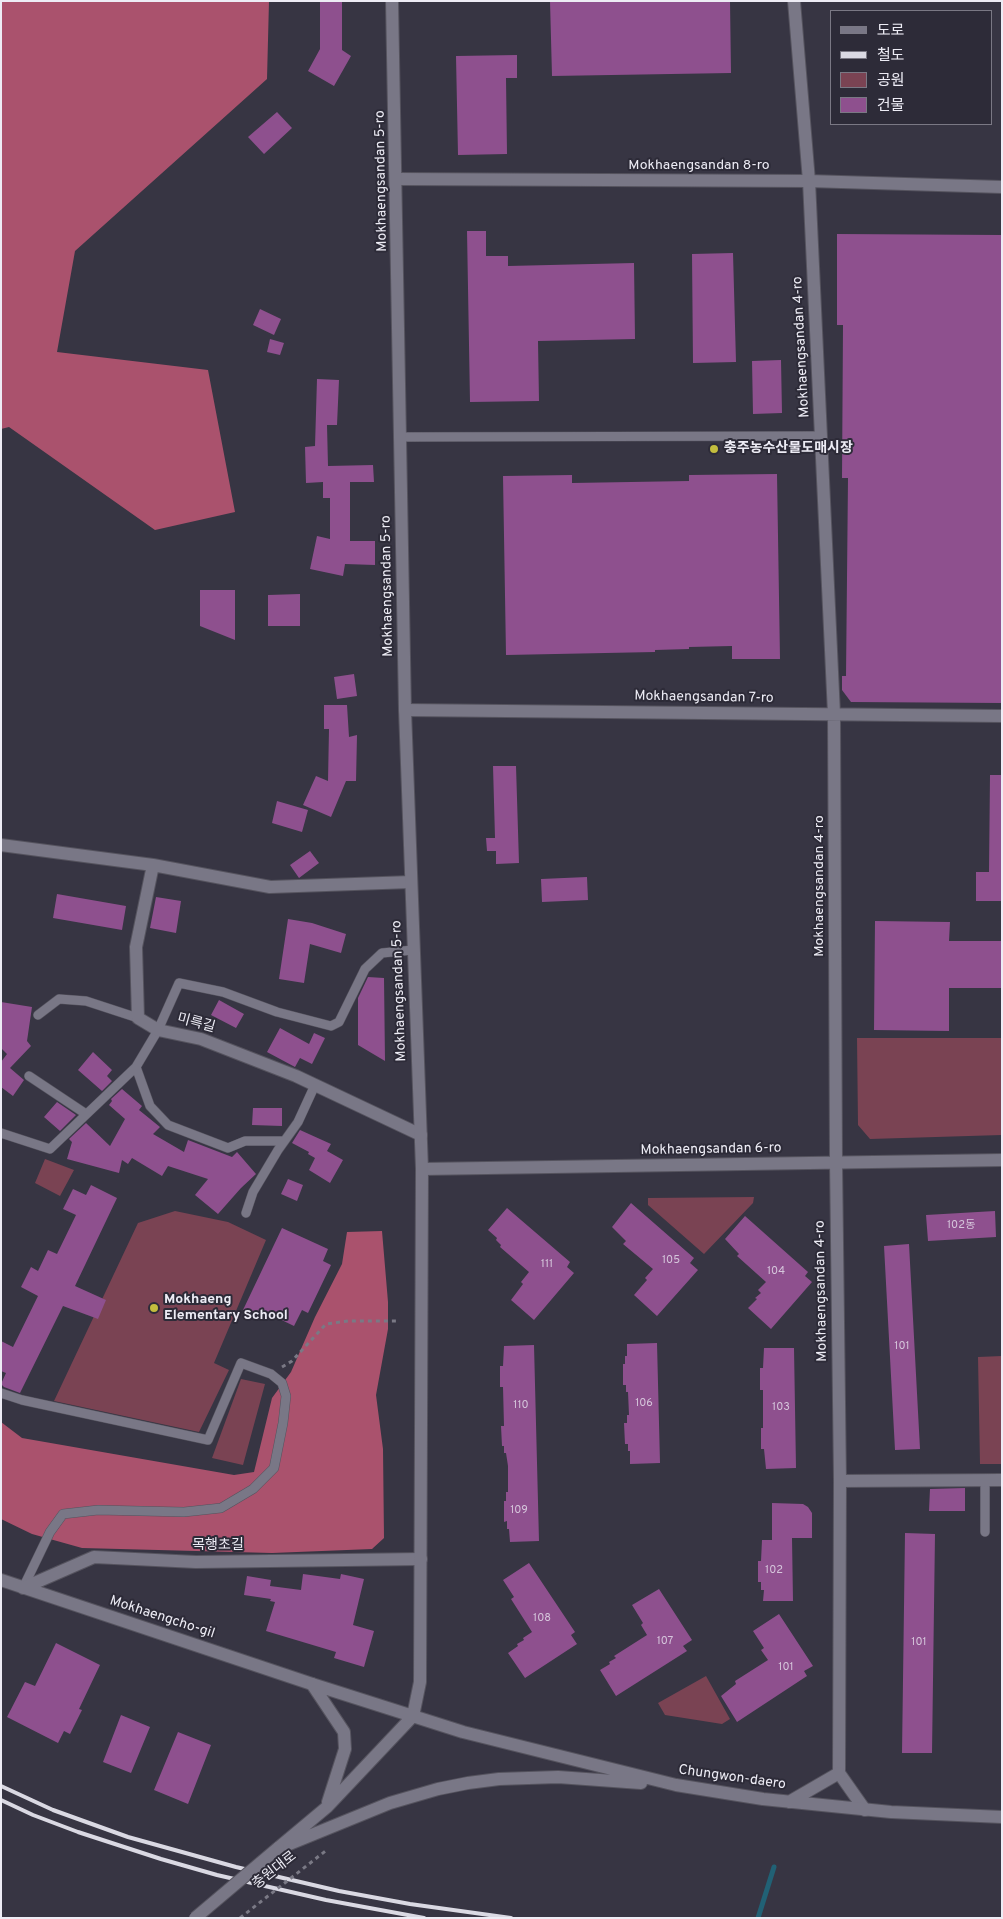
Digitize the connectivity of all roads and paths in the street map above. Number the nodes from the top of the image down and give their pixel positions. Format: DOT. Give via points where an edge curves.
graph roads {
  1 [pos="392,1"];
  2 [pos="794,1"];
  3 [pos="397,180"];
  4 [pos="809,181"];
  5 [pos="1002,188"];
  6 [pos="401,436"];
  7 [pos="821,436"];
  8 [pos="405,710"];
  9 [pos="834,714"];
  10 [pos="1002,716"];
  11 [pos="1,845"];
  12 [pos="153,865"];
  13 [pos="411,882"];
  14 [pos="413,950"];
  15 [pos="38,1015"];
  16 [pos="138,1018"];
  17 [pos="158,1030"];
  18 [pos="136,1067"];
  19 [pos="29,1076"];
  20 [pos="315,1085"];
  21 [pos="86,1114"];
  22 [pos="1,1132"];
  23 [pos="421,1135"];
  24 [pos="284,1141"];
  25 [pos="1002,1160"];
  26 [pos="836,1162"];
  27 [pos="422,1169"];
  28 [pos="246,1213"];
  29 [pos="399,1321"];
  30 [pos="271,1374"];
  31 [pos="1,1393"];
  32 [pos="985,1480"];
  33 [pos="1002,1480"];
  34 [pos="840,1481"];
  35 [pos="984,1532"];
  36 [pos="421,1559"];
  37 [pos="1,1580"];
  38 [pos="23,1588"];
  39 [pos="312,1684"];
  40 [pos="413,1716"];
  41 [pos="839,1773"];
  42 [pos="676,1785"];
  43 [pos="789,1802"];
  44 [pos="327,1807"];
  45 [pos="865,1810"];
  46 [pos="1002,1816"];
  47 [pos="278,1848"];
  48 [pos="328,1849"];
  49 [pos="195,1918"];
  50 [pos="240,1918"];
  1 -- 3 [label="street, Mokhaengsandan 5-ro"];
  2 -- 4 [label="street, Mokhaengsandan 4-ro"];
  3 -- 4 [label="street, Mokhaengsandan 8-ro"];
  3 -- 6 [label="street, Mokhaengsandan 5-ro"];
  4 -- 5 [label="street, Mokhaengsandan 8-ro"];
  4 -- 7 [label="street, Mokhaengsandan 4-ro"];
  6 -- 7 [label="lane"];
  6 -- 8 [label="street, Mokhaengsandan 5-ro"];
  7 -- 9 [label="street, Mokhaengsandan 4-ro"];
  8 -- 9 [label="street, Mokhaengsandan 7-ro"];
  8 -- 13 [label="street, Mokhaengsandan 5-ro"];
  9 -- 10 [label="street, Mokhaengsandan 7-ro"];
  9 -- 26 [label="street, Mokhaengsandan 4-ro"];
  11 -- 12 [label="street"];
  12 -- 13 [label="street" via="270,887"];
  12 -- 16 [label="street" via="136,947"];
  13 -- 14 [label="street, Mokhaengsandan 5-ro"];
  14 -- 17 [label="lane" via="382,953 365,969 339,1022 331,1026 276,1012 223,992 179,983"];
  14 -- 23 [label="street, Mokhaengsandan 5-ro"];
  15 -- 16 [label="lane" via="59,999 86,1001"];
  16 -- 17 [label="street"];
  17 -- 18 [label="lane, 미륵길"];
  17 -- 20 [label="street, 미륵길" via="201,1040"];
  18 -- 21 [label="lane, 미륵길"];
  18 -- 24 [label="lane" via="150,1106 168,1126 228,1148 245,1141"];
  19 -- 21 [label="lane"];
  20 -- 23 [label="street, 미륵길"];
  20 -- 24 [label="lane" via="298,1122"];
  21 -- 22 [label="lane, 미륵길" via="50,1149"];
  23 -- 27 [label="street, Mokhaengsandan 5-ro"];
  24 -- 28 [label="lane" via="253,1192"];
  25 -- 26 [label="street, Mokhaengsandan 6-ro"];
  26 -- 27 [label="street, Mokhaengsandan 6-ro"];
  26 -- 34 [label="street, Mokhaengsandan 4-ro"];
  27 -- 36 [label="street, Mokhaengsandan 5-ro"];
  29 -- 30 [label="path" via="326,1324 292,1360"];
  30 -- 31 [label="lane" via="241,1363 208,1440"];
  30 -- 38 [label="lane" via="282,1383 286,1396 283,1423 274,1468 254,1489 221,1508 184,1512 98,1510 63,1514 50,1532"];
  32 -- 33 [label="street"];
  32 -- 34 [label="street"];
  32 -- 35 [label="lane"];
  34 -- 41 [label="street, Mokhaengsandan 4-ro"];
  36 -- 38 [label="street, 목행초길" via="196,1562 94,1556"];
  36 -- 40 [label="street, Mokhaengsandan 5-ro" via="420,1682"];
  37 -- 38 [label="street, Mokhaengcho-gil"];
  38 -- 39 [label="street, Mokhaengcho-gil"];
  39 -- 40 [label="street, Mokhaengcho-gil"];
  39 -- 44 [label="street" via="344,1732 345,1749"];
  40 -- 42 [label="street, Chungwon-daero" via="463,1732"];
  40 -- 44 [label="street"];
  41 -- 43 [label="street"];
  41 -- 45 [label="street"];
  42 -- 43 [label="street, Chungwon-daero"];
  42 -- 47 [label="street" via="558,1777 468,1783 390,1803"];
  43 -- 45 [label="street, Chungwon-daero"];
  44 -- 47 [label="street"];
  45 -- 46 [label="street, Chungwon-daero"];
  47 -- 49 [label="street, 충원대로, bridge"];
  48 -- 50 [label="path, 충원대로, bridge"];
}
